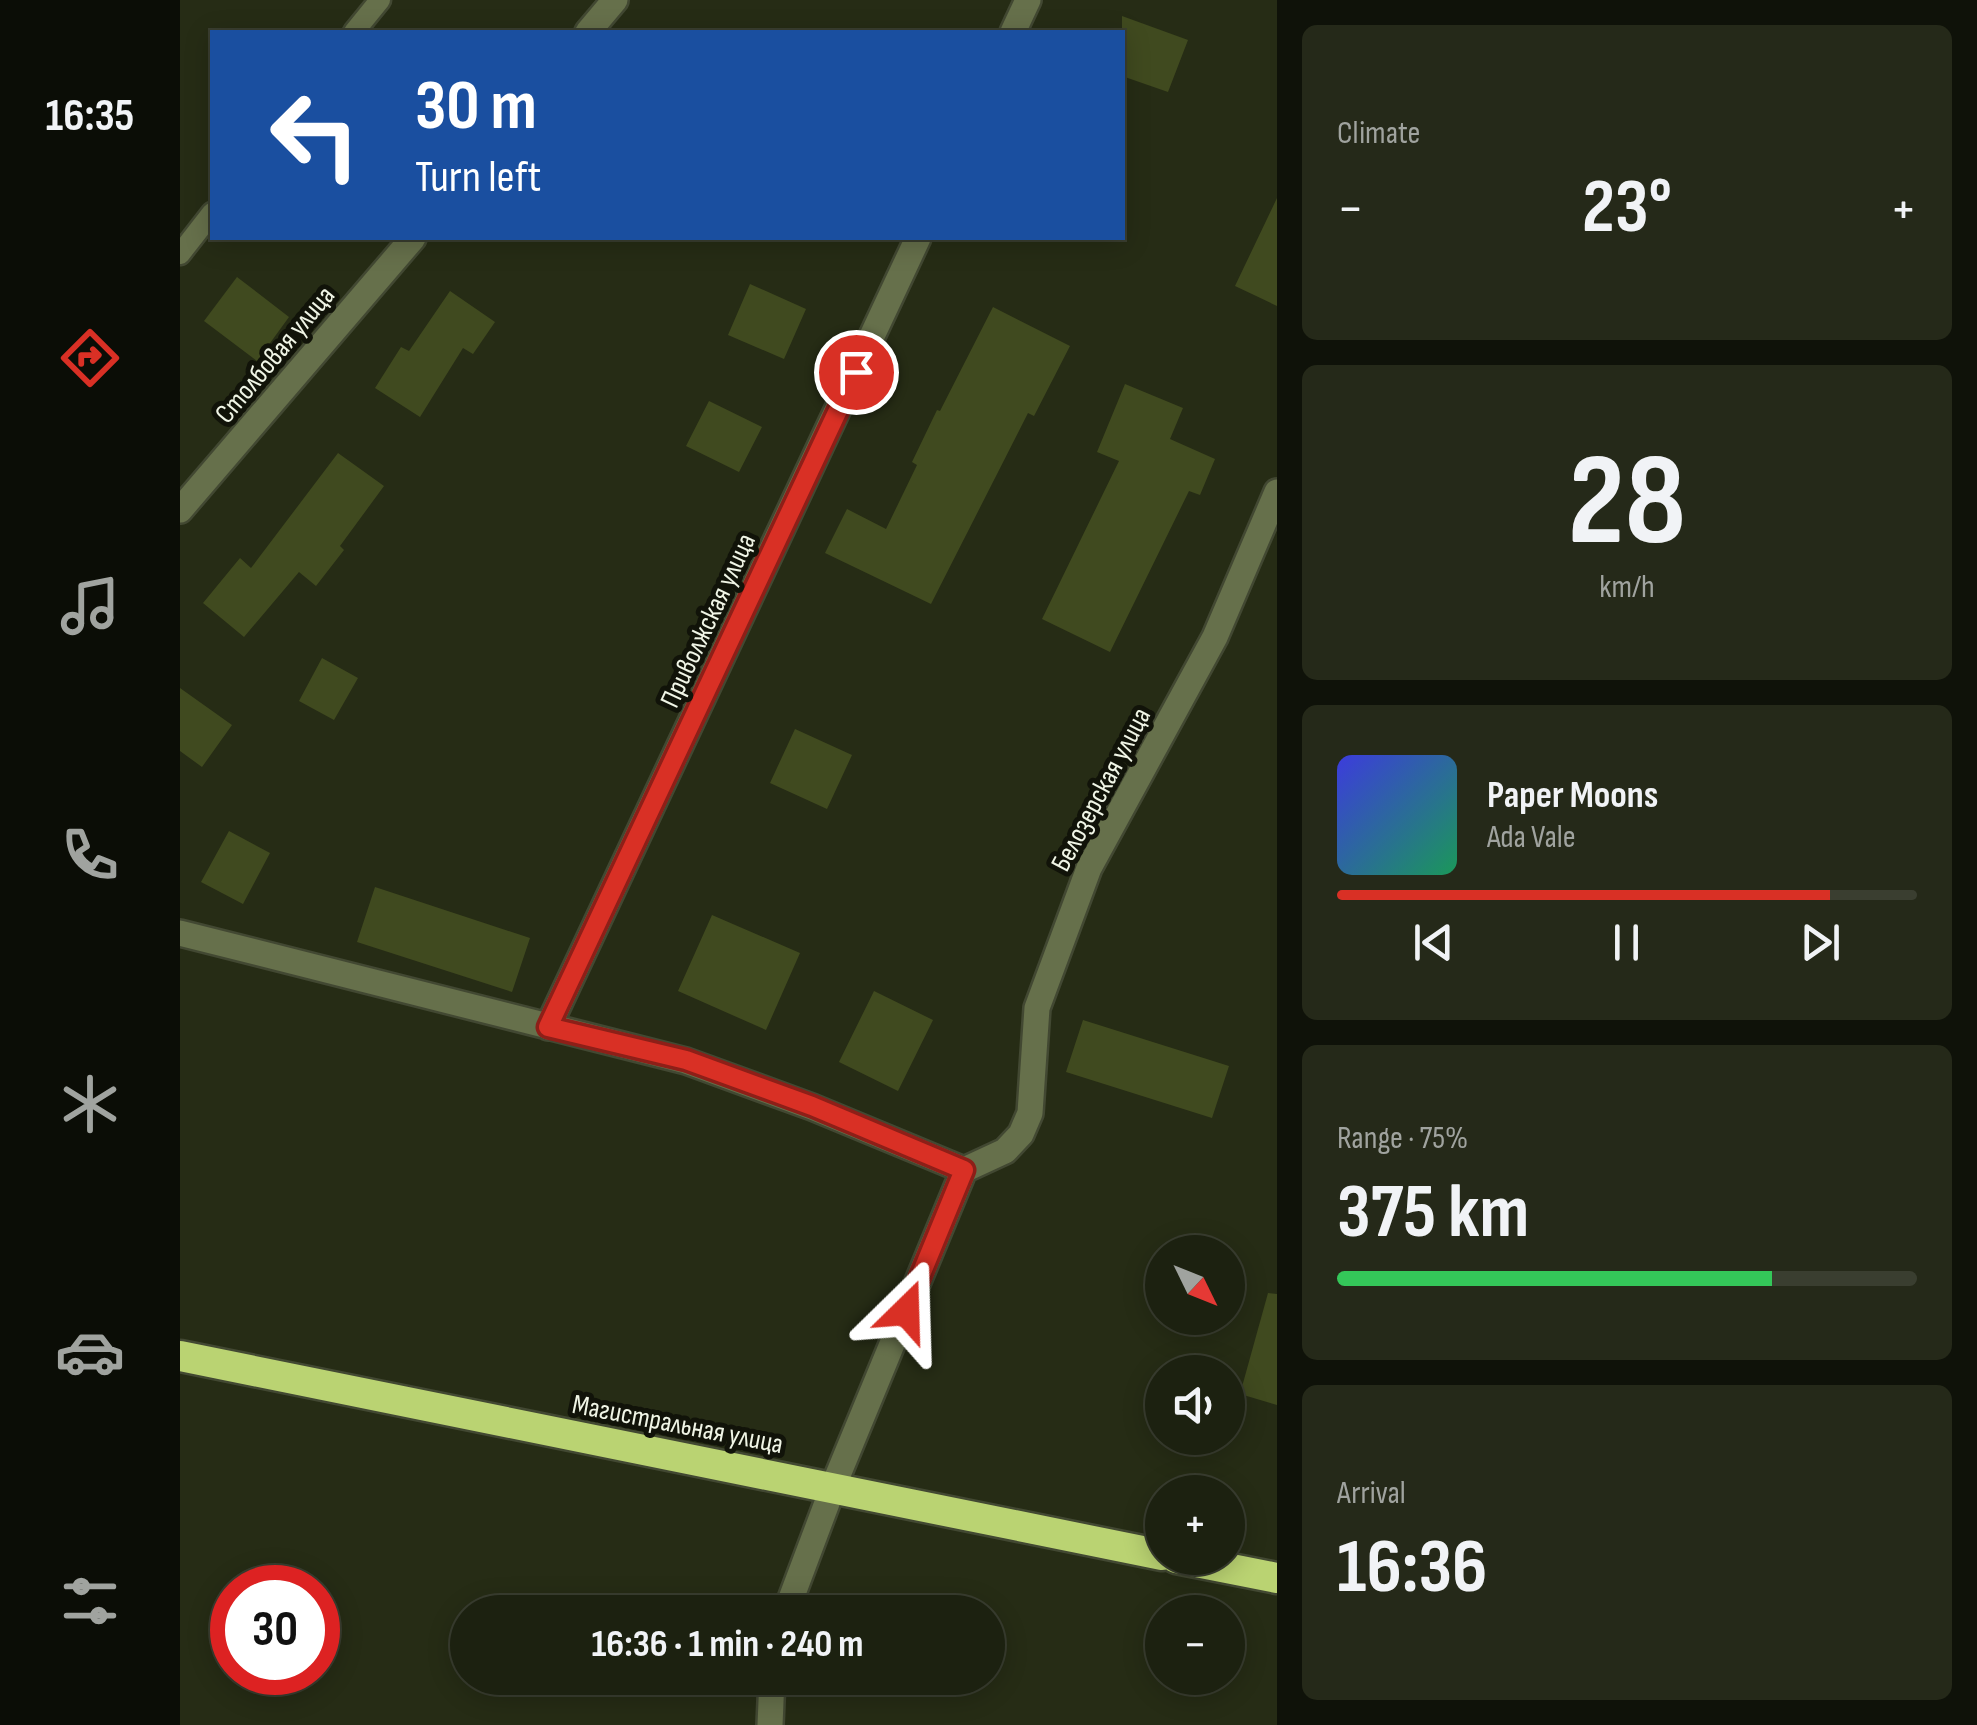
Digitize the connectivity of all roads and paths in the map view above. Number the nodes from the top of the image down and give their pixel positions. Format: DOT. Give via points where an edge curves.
graph roads {
  1 [pos="380,0"];
  2 [pos="616,0"];
  3 [pos="1028,0"];
  4 [pos="356,30"];
  5 [pos="590,30"];
  6 [pos="1014,30"];
  7 [pos="210,216"];
  8 [pos="411,240"];
  9 [pos="917,240"];
  10 [pos="180,254"];
  11 [pos="1277,492"];
  12 [pos="180,510"];
  13 [pos="180,933"];
  14 [pos="548,1027"];
  15 [pos="964,1170"];
  16 [pos="180,1356"];
  17 [pos="833,1487"];
  18 [pos="1145,1551"];
  19 [pos="1245,1572"];
  20 [pos="1277,1578"];
  21 [pos="792,1595"];
  22 [pos="771,1695"];
  23 [pos="770,1725"];
  1 -- 4 [label="lane"];
  2 -- 5 [label="street"];
  3 -- 6 [label="street"];
  7 -- 10 [label="lane"];
  8 -- 12 [label="street, Столбовая улица"];
  9 -- 14 [label="street, Приволжская улица"];
  11 -- 15 [label="street, Белозерская улица" via="1215,637 1088,868 1037,1008 1030,1114 1021,1134 1005,1151"];
  13 -- 14 [label="street"];
  14 -- 15 [label="street" via="686,1060"];
  15 -- 17 [label="street"];
  16 -- 17 [label="highway, Магистральная улица"];
  17 -- 18 [label="highway, Магистральная улица"];
  17 -- 21 [label="street"];
  19 -- 20 [label="highway"];
  22 -- 23 [label="street"];
}
